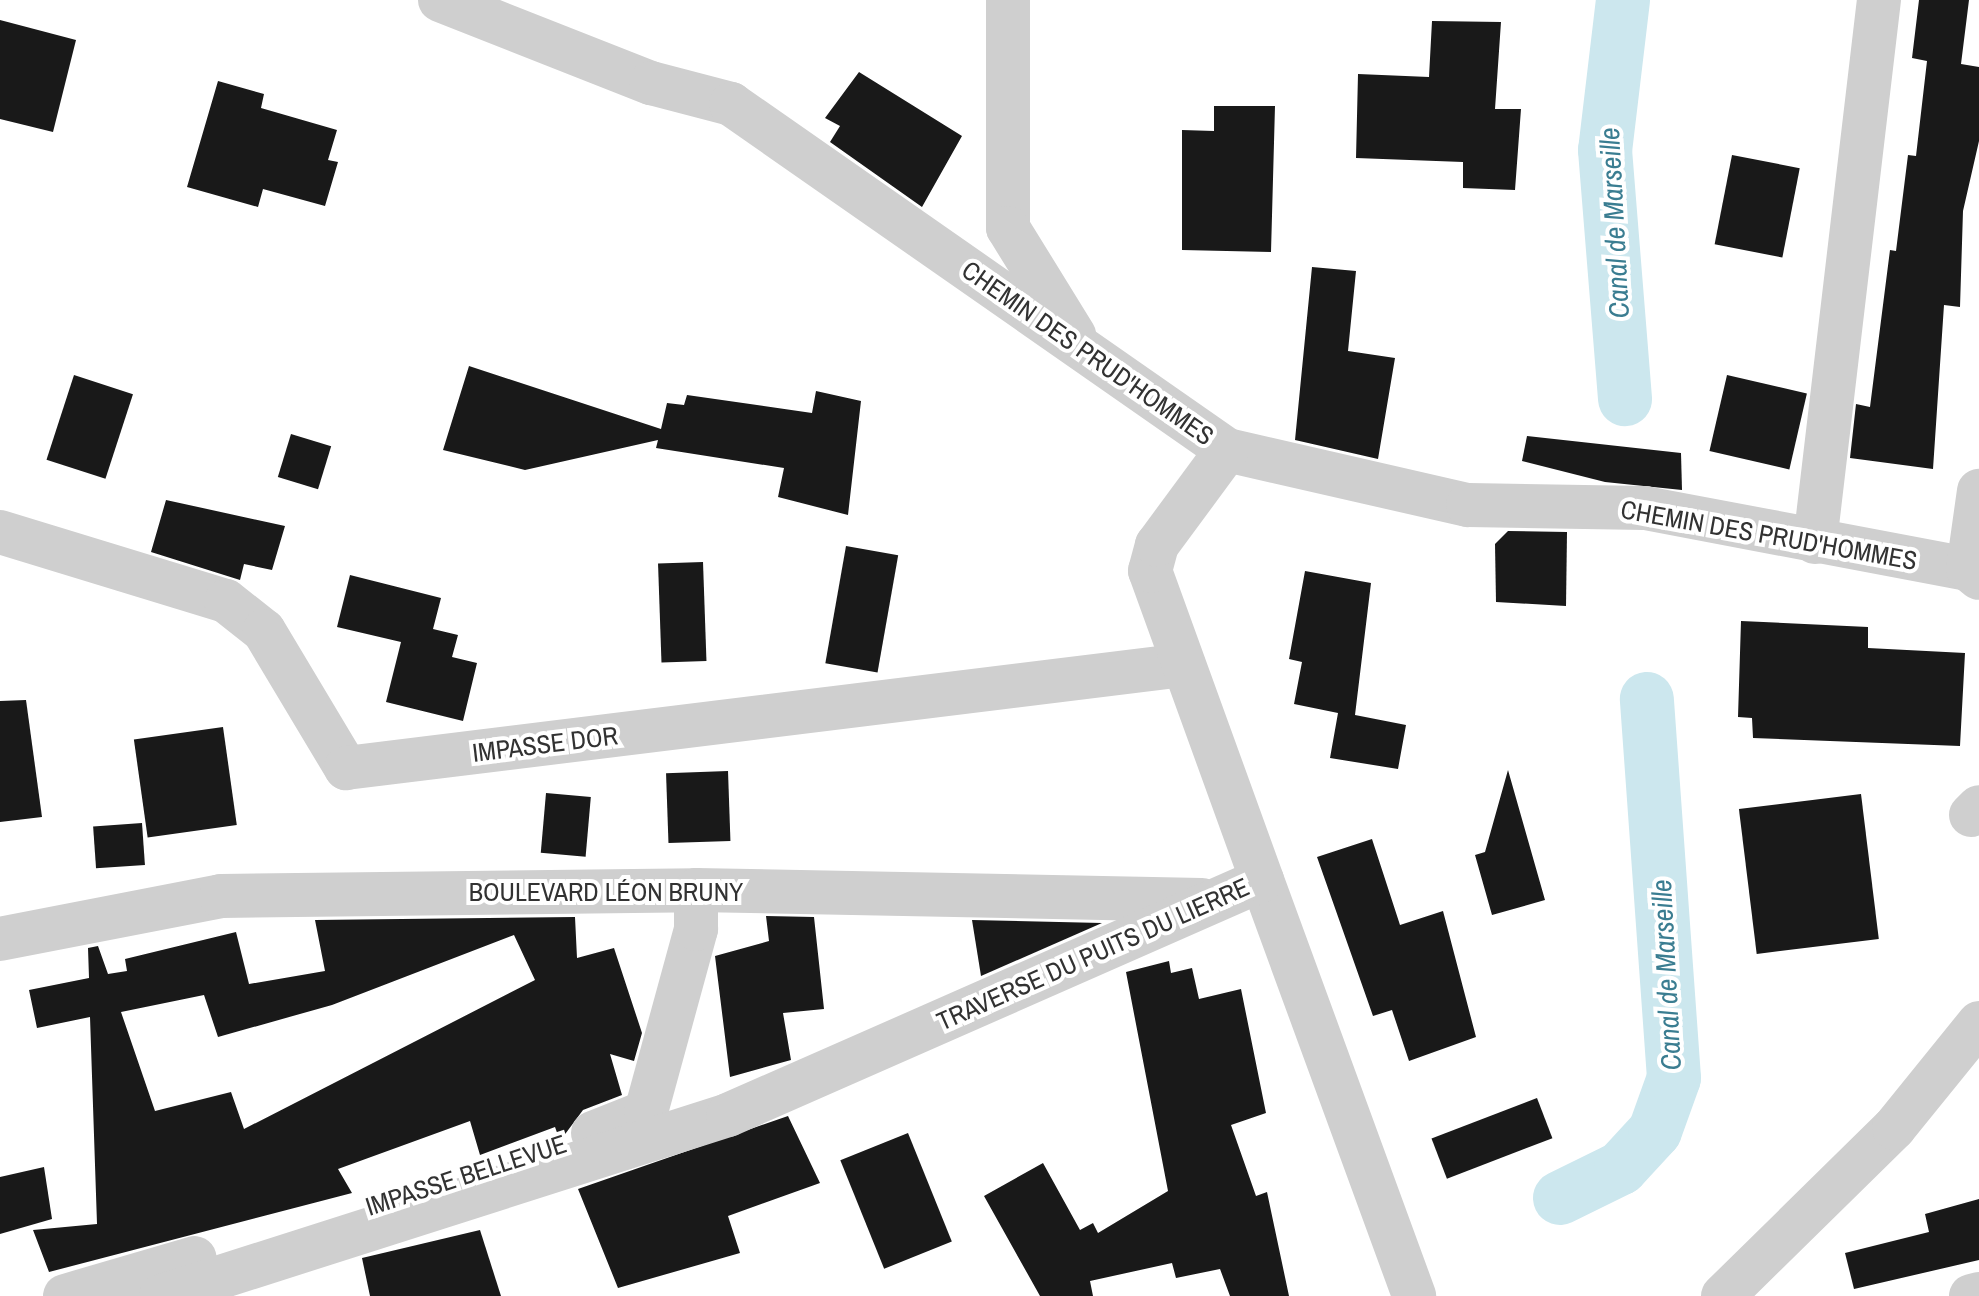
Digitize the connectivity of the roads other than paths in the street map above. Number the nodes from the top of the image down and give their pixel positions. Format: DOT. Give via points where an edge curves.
graph roads {
  1 [pos="440,0"];
  2 [pos="1008,0"];
  3 [pos="1879,0"];
  4 [pos="1084,350"];
  5 [pos="1227,450"];
  6 [pos="1979,491"];
  7 [pos="0,532"];
  8 [pos="1815,542"];
  9 [pos="1974,574"];
  10 [pos="1184,665"];
  11 [pos="1262,880"];
  12 [pos="696,890"];
  13 [pos="1217,900"];
  14 [pos="0,939"];
  15 [pos="1979,1023"];
  16 [pos="1979,1294"];
  17 [pos="65,1296"];
  18 [pos="161,1296"];
  19 [pos="1414,1296"];
  20 [pos="1723,1296"];
  21 [pos="1971,1296"];
  1 -- 4 [label="street, CHEMIN DES PRUD'HOMMES" via="651,83 731,104"];
  2 -- 4 [label="street" via="1008,228"];
  3 -- 8 [label="street"];
  4 -- 5 [label="street, CHEMIN DES PRUD'HOMMES"];
  5 -- 8 [label="street, CHEMIN DES PRUD'HOMMES" via="1468,505 1645,508"];
  5 -- 10 [label="street, TRAVERSE DU PUITS DU LIERRE" via="1157,545 1150,571"];
  6 -- 9 [label="street"];
  7 -- 10 [label="street, IMPASSE DOR" via="226,601 264,631 346,768"];
  8 -- 9 [label="street, CHEMIN DES PRUD'HOMMES"];
  10 -- 11 [label="street, TRAVERSE DU PUITS DU LIERRE"];
  11 -- 13 [label="street, TRAVERSE DU PUITS DU LIERRE"];
  11 -- 19 [label="street"];
  12 -- 13 [label="street, BOULEVARD LÉON BRUNY"];
  12 -- 14 [label="street, BOULEVARD LÉON BRUNY" via="221,896"];
  12 -- 17 [label="street, IMPASSE BELLEVUE" via="696,929 646,1112 502,1167"];
  13 -- 18 [label="street, TRAVERSE DU PUITS DU LIERRE" via="728,1115"];
  15 -- 20 [label="street" via="1894,1128"];
  16 -- 21 [label="street"];
}
